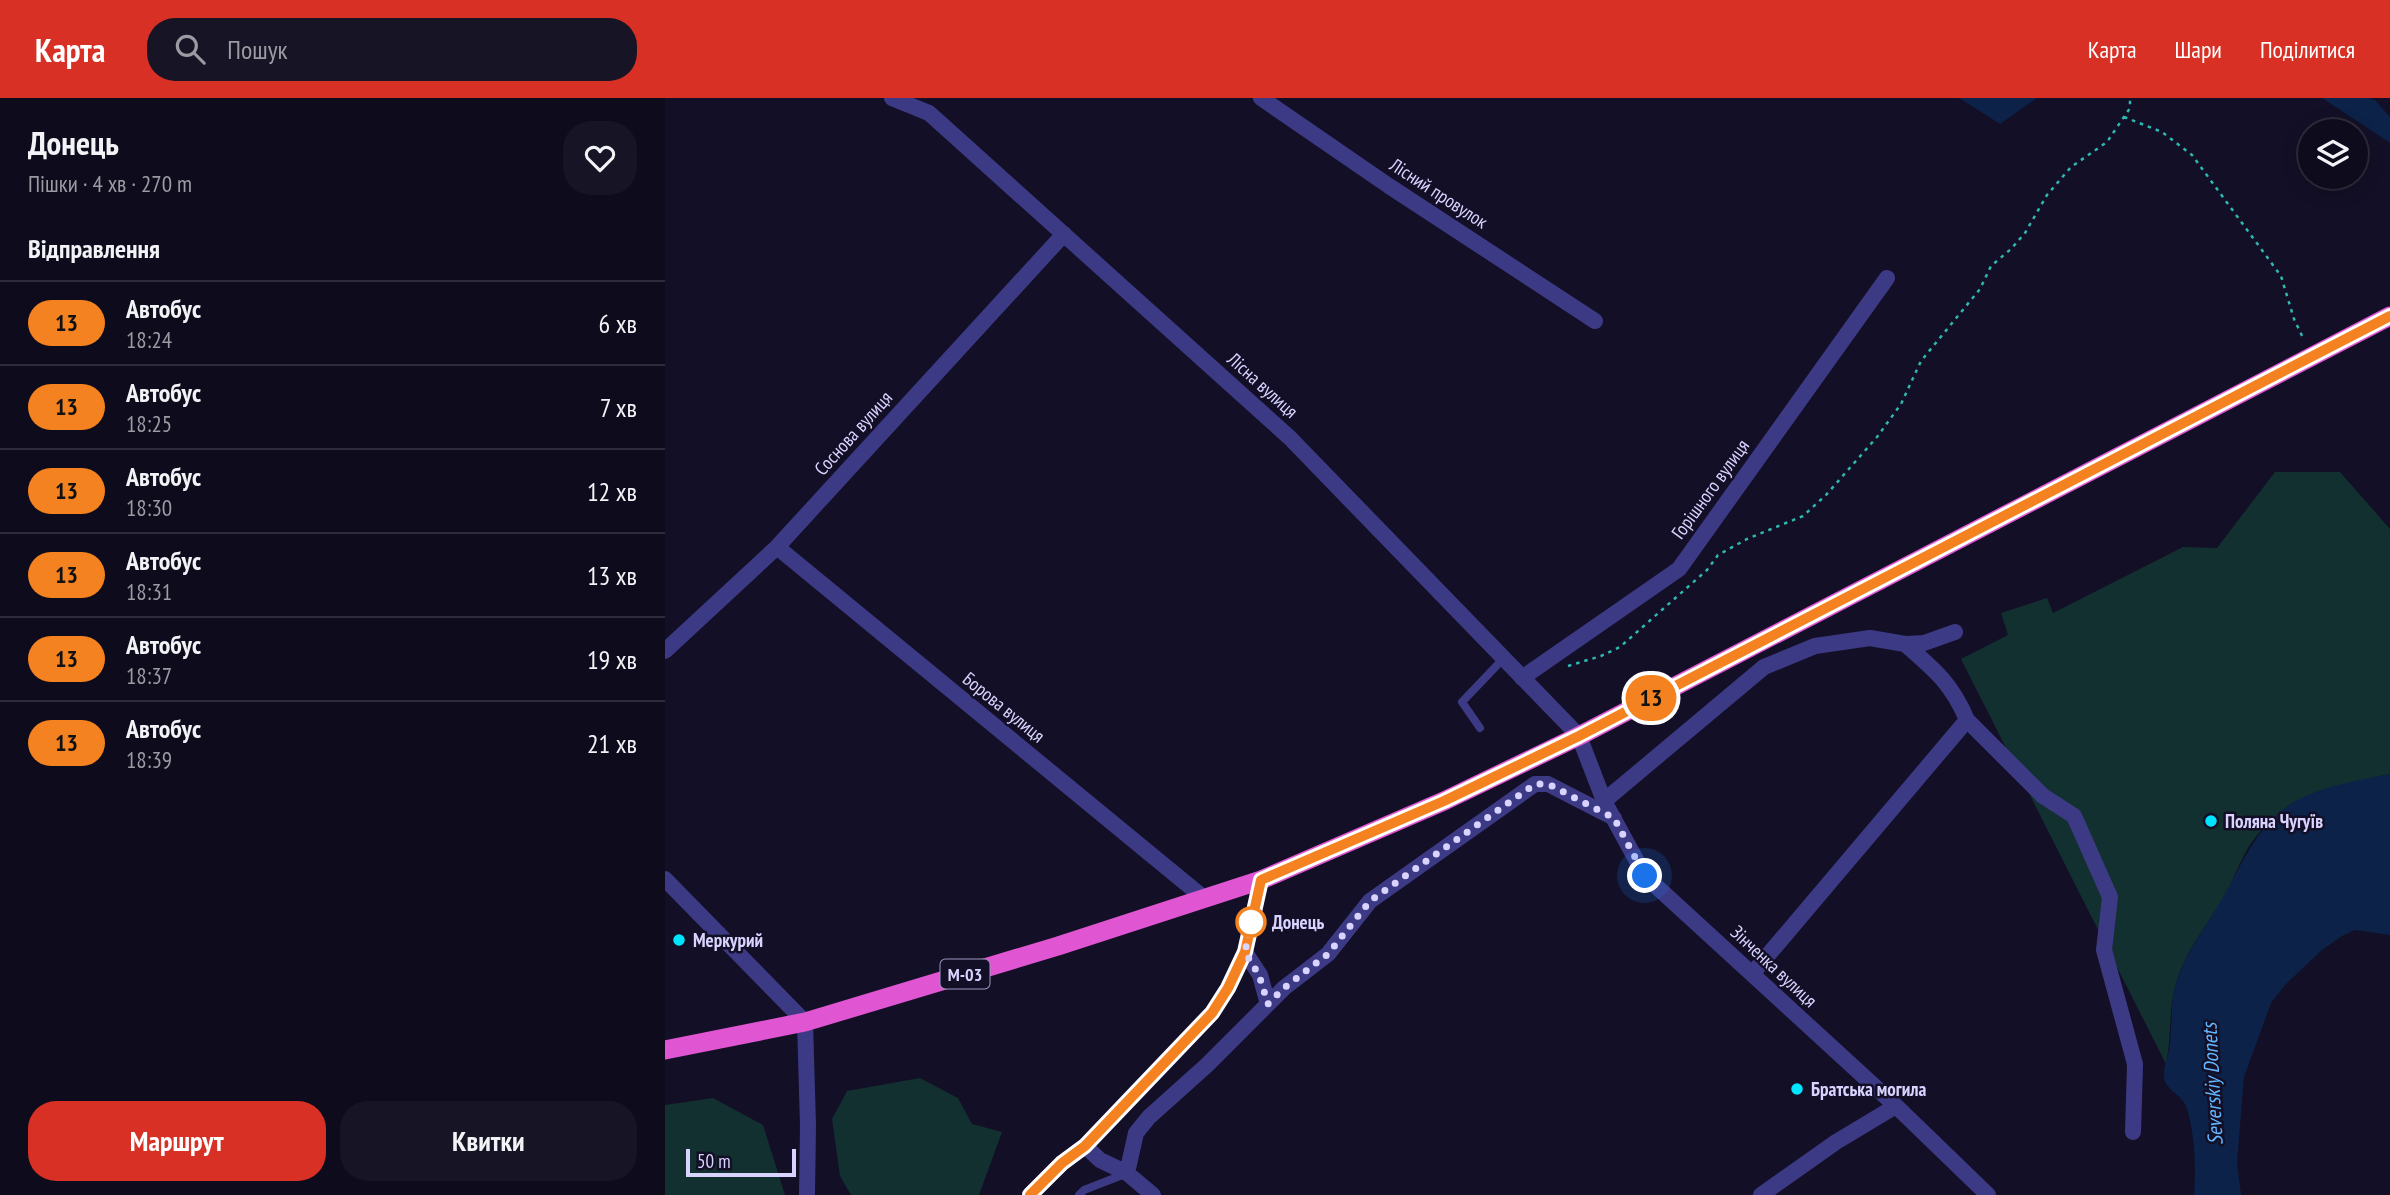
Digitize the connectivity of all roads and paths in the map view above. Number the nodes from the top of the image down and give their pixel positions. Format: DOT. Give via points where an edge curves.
graph roads {
  1 [pos="892,98"];
  2 [pos="939,98"];
  3 [pos="1261,98"];
  4 [pos="2130,98"];
  5 [pos="929,113"];
  6 [pos="2124,117"];
  7 [pos="1064,234"];
  8 [pos="1887,278"];
  9 [pos="2390,316"];
  10 [pos="1595,321"];
  11 [pos="2312,356"];
  12 [pos="777,547"];
  13 [pos="1955,632"];
  14 [pos="1905,644"];
  15 [pos="665,651"];
  16 [pos="1503,659"];
  17 [pos="1561,668"];
  18 [pos="1522,678"];
  19 [pos="1967,720"];
  20 [pos="1480,728"];
  21 [pos="1579,736"];
  22 [pos="1604,801"];
  23 [pos="1614,818"];
  24 [pos="665,879"];
  25 [pos="1261,880"];
  26 [pos="1205,899"];
  27 [pos="1245,952"];
  28 [pos="1752,974"];
  29 [pos="1268,1004"];
  30 [pos="804,1022"];
  31 [pos="665,1050"];
  32 [pos="1896,1106"];
  33 [pos="2133,1132"];
  34 [pos="1085,1146"];
  35 [pos="1127,1173"];
  36 [pos="807,1195"];
  37 [pos="1030,1195"];
  38 [pos="1079,1195"];
  39 [pos="1153,1195"];
  40 [pos="1761,1195"];
  41 [pos="1988,1195"];
  1 -- 5 [label="street, Лісна вулиця"];
  2 -- 5 [label="street"];
  3 -- 10 [label="street, Лісний провулок"];
  4 -- 6 [label="path"];
  5 -- 7 [label="street, Лісна вулиця"];
  6 -- 11 [label="path" via="2162,132 2192,155 2281,276"];
  6 -- 17 [label="path" via="2107,142 2071,167 2046,195 2025,233 1991,266 1980,289 1921,361 1901,404 1877,437 1826,495 1803,516 1718,555 1620,647"];
  7 -- 12 [label="street, Соснова вулиця"];
  7 -- 16 [label="street, Лісна вулиця" via="1290,438"];
  8 -- 18 [label="street, Горішного вулиця" via="1679,569"];
  9 -- 11 [label="highway, М-03"];
  11 -- 21 [label="highway, М-03"];
  12 -- 15 [label="street, Соснова вулиця"];
  12 -- 26 [label="street, Борова вулиця"];
  13 -- 14 [label="street"];
  14 -- 19 [label="street" via="1957,697"];
  14 -- 22 [label="street" via="1870,638 1815,646 1764,667"];
  16 -- 18 [label="street, Лісна вулиця"];
  16 -- 20 [label="lane" via="1461,702"];
  18 -- 21 [label="street, Лісна вулиця"];
  19 -- 28 [label="street"];
  19 -- 33 [label="street" via="2043,796 2074,816 2110,897 2104,950 2135,1064"];
  21 -- 22 [label="street, Зінченка вулиця"];
  21 -- 25 [label="highway, М-03" via="1444,801"];
  22 -- 23 [label="street, Зінченка вулиця"];
  23 -- 28 [label="street, Зінченка вулиця" via="1645,876"];
  23 -- 29 [label="street" via="1548,784 1535,784 1370,901 1328,954"];
  24 -- 30 [label="street"];
  25 -- 26 [label="highway, М-03"];
  25 -- 27 [label="street"];
  26 -- 30 [label="highway, М-03"];
  27 -- 29 [label="street"];
  27 -- 34 [label="street" via="1212,1013"];
  28 -- 32 [label="street, Зінченка вулиця"];
  29 -- 35 [label="street" via="1149,1117 1136,1133"];
  30 -- 31 [label="highway, М-03"];
  30 -- 36 [label="street"];
  32 -- 40 [label="street"];
  32 -- 41 [label="street, Зінченка вулиця"];
  34 -- 35 [label="street" via="1100,1160"];
  34 -- 37 [label="street"];
  35 -- 38 [label="lane"];
  35 -- 39 [label="street"];
}
